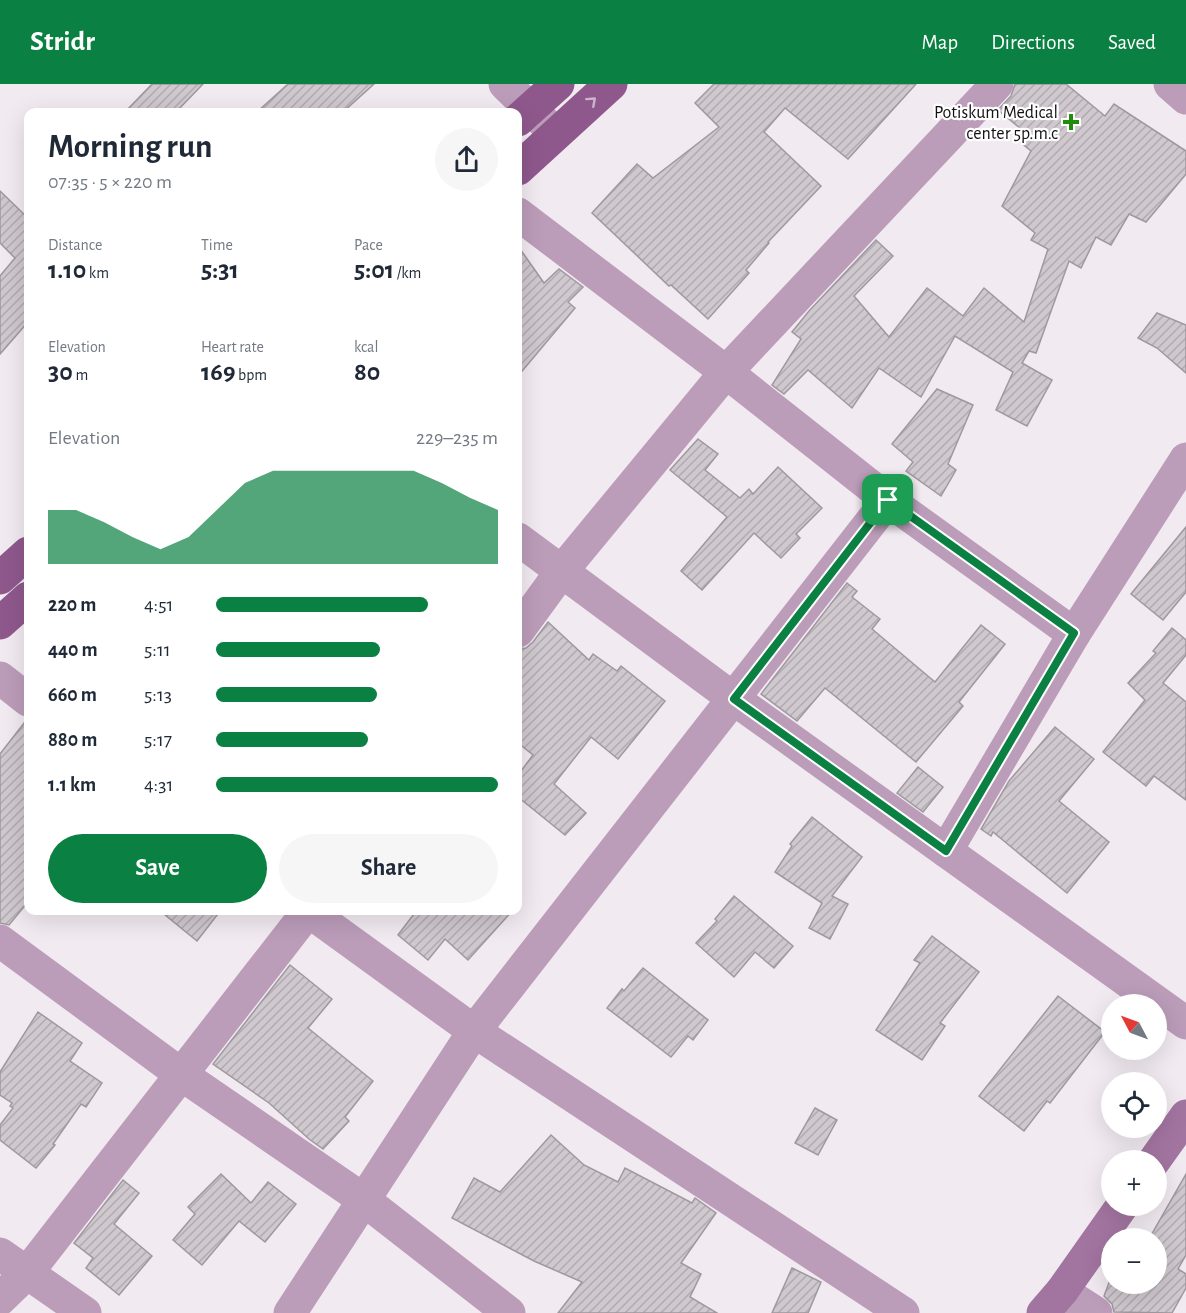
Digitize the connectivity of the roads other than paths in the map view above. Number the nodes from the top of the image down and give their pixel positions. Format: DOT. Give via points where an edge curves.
graph roads {
  1 [pos="505,84"];
  2 [pos="558,84"];
  3 [pos="611,84"];
  4 [pos="997,84"];
  5 [pos="1170,84"];
  6 [pos="1186,98"];
  7 [pos="519,108"];
  8 [pos="523,114"];
  9 [pos="555,134"];
  10 [pos="522,165"];
  11 [pos="522,217"];
  12 [pos="726,372"];
  13 [pos="1186,459"];
  14 [pos="888,500"];
  15 [pos="522,542"];
  16 [pos="24,557"];
  17 [pos="561,572"];
  18 [pos="0,578"];
  19 [pos="24,602"];
  20 [pos="0,623"];
  21 [pos="522,626"];
  22 [pos="1074,633"];
  23 [pos="0,678"];
  24 [pos="24,696"];
  25 [pos="734,699"];
  26 [pos="946,851"];
  27 [pos="305,915"];
  28 [pos="314,915"];
  29 [pos="0,941"];
  30 [pos="1186,1023"];
  31 [pos="474,1031"];
  32 [pos="182,1075"];
  33 [pos="1186,1116"];
  34 [pos="1162,1150"];
  35 [pos="364,1200"];
  36 [pos="1115,1216"];
  37 [pos="0,1254"];
  38 [pos="27,1273"];
  39 [pos="0,1299"];
  40 [pos="1052,1302"];
  41 [pos="86,1313"];
  42 [pos="290,1313"];
  43 [pos="509,1313"];
  44 [pos="903,1313"];
  45 [pos="1096,1313"];
  1 -- 7 [label="street"];
  2 -- 8 [label="main road"];
  9 -- 3 [label="main road, one-way"];
  4 -- 12 [label="street"];
  5 -- 6 [label="street"];
  8 -- 9 [label="street"];
  9 -- 10 [label="main road"];
  11 -- 12 [label="street"];
  12 -- 14 [label="street"];
  12 -- 17 [label="street"];
  13 -- 22 [label="street"];
  14 -- 22 [label="street"];
  14 -- 25 [label="street"];
  15 -- 17 [label="street"];
  16 -- 18 [label="main road"];
  17 -- 21 [label="street"];
  17 -- 25 [label="street"];
  19 -- 20 [label="main road"];
  22 -- 26 [label="street"];
  23 -- 24 [label="street"];
  25 -- 26 [label="street"];
  25 -- 31 [label="street"];
  26 -- 30 [label="street"];
  27 -- 32 [label="street"];
  28 -- 31 [label="street"];
  29 -- 32 [label="street"];
  31 -- 35 [label="street"];
  31 -- 44 [label="street"];
  32 -- 35 [label="street"];
  32 -- 38 [label="street"];
  33 -- 34 [label="street"];
  35 -- 42 [label="street"];
  35 -- 43 [label="street"];
  36 -- 40 [label="street"];
  37 -- 38 [label="street"];
  38 -- 39 [label="street"];
  38 -- 41 [label="street"];
  40 -- 45 [label="street"];
}
